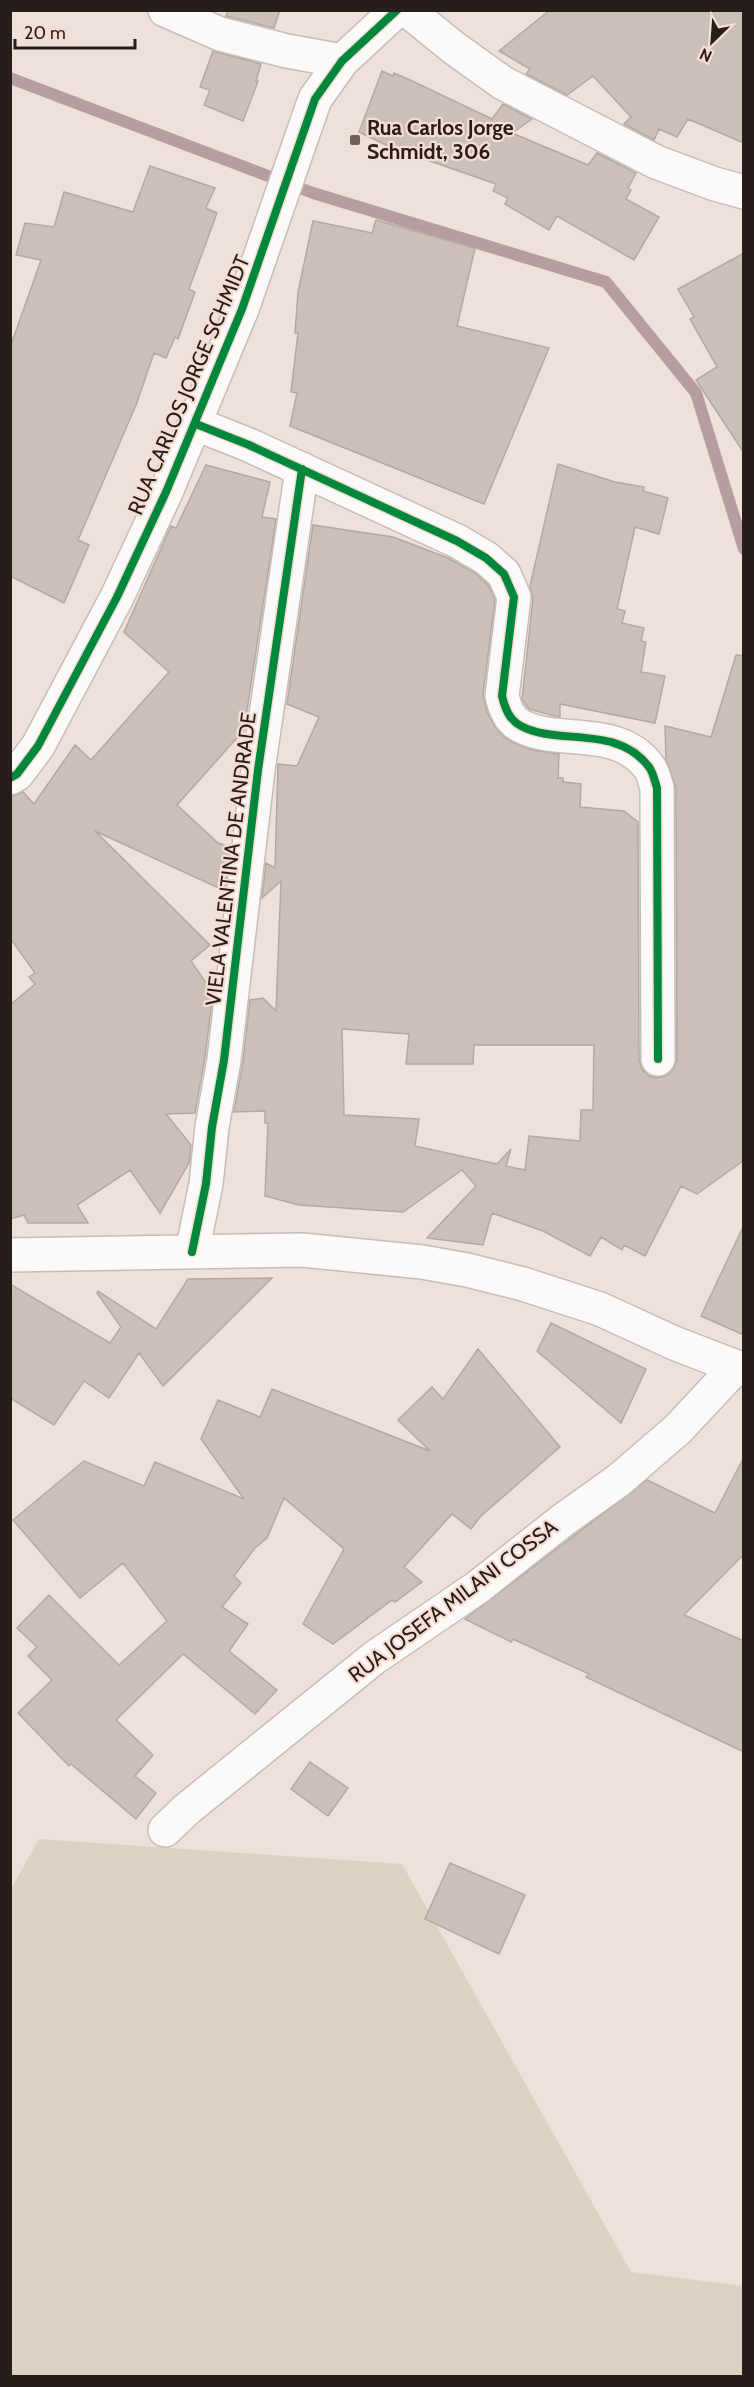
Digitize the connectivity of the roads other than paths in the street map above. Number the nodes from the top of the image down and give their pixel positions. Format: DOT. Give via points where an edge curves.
graph roads {
  1 [pos="165,10"];
  2 [pos="397,10"];
  3 [pos="407,10"];
  4 [pos="342,61"];
  5 [pos="744,192"];
  6 [pos="196,424"];
  7 [pos="302,469"];
  8 [pos="10,778"];
  9 [pos="658,1059"];
  10 [pos="192,1252"];
  11 [pos="10,1255"];
  12 [pos="740,1369"];
  13 [pos="165,1830"];
  1 -- 4 [label="street" via="220,34"];
  2 -- 4 [label="street, RUA CARLOS JORGE SCHMIDT"];
  3 -- 5 [label="street" via="503,83 656,162"];
  4 -- 6 [label="street, RUA CARLOS JORGE SCHMIDT" via="315,99 254,278"];
  6 -- 7 [label="street"];
  6 -- 8 [label="street, RUA CARLOS JORGE SCHMIDT" via="117,597 39,746"];
  7 -- 9 [label="street" via="457,541 504,573 514,597 502,696 512,719 541,732 601,739 633,751 650,768 657,788"];
  7 -- 10 [label="street, VIELA VALENTINA DE ANDRADE" via="258,770 224,1060"];
  10 -- 11 [label="street"];
  10 -- 12 [label="street" via="302,1250 467,1270 600,1309"];
  12 -- 13 [label="street, RUA JOSEFA MILANI COSSA" via="618,1480 478,1587 374,1658"];
}
